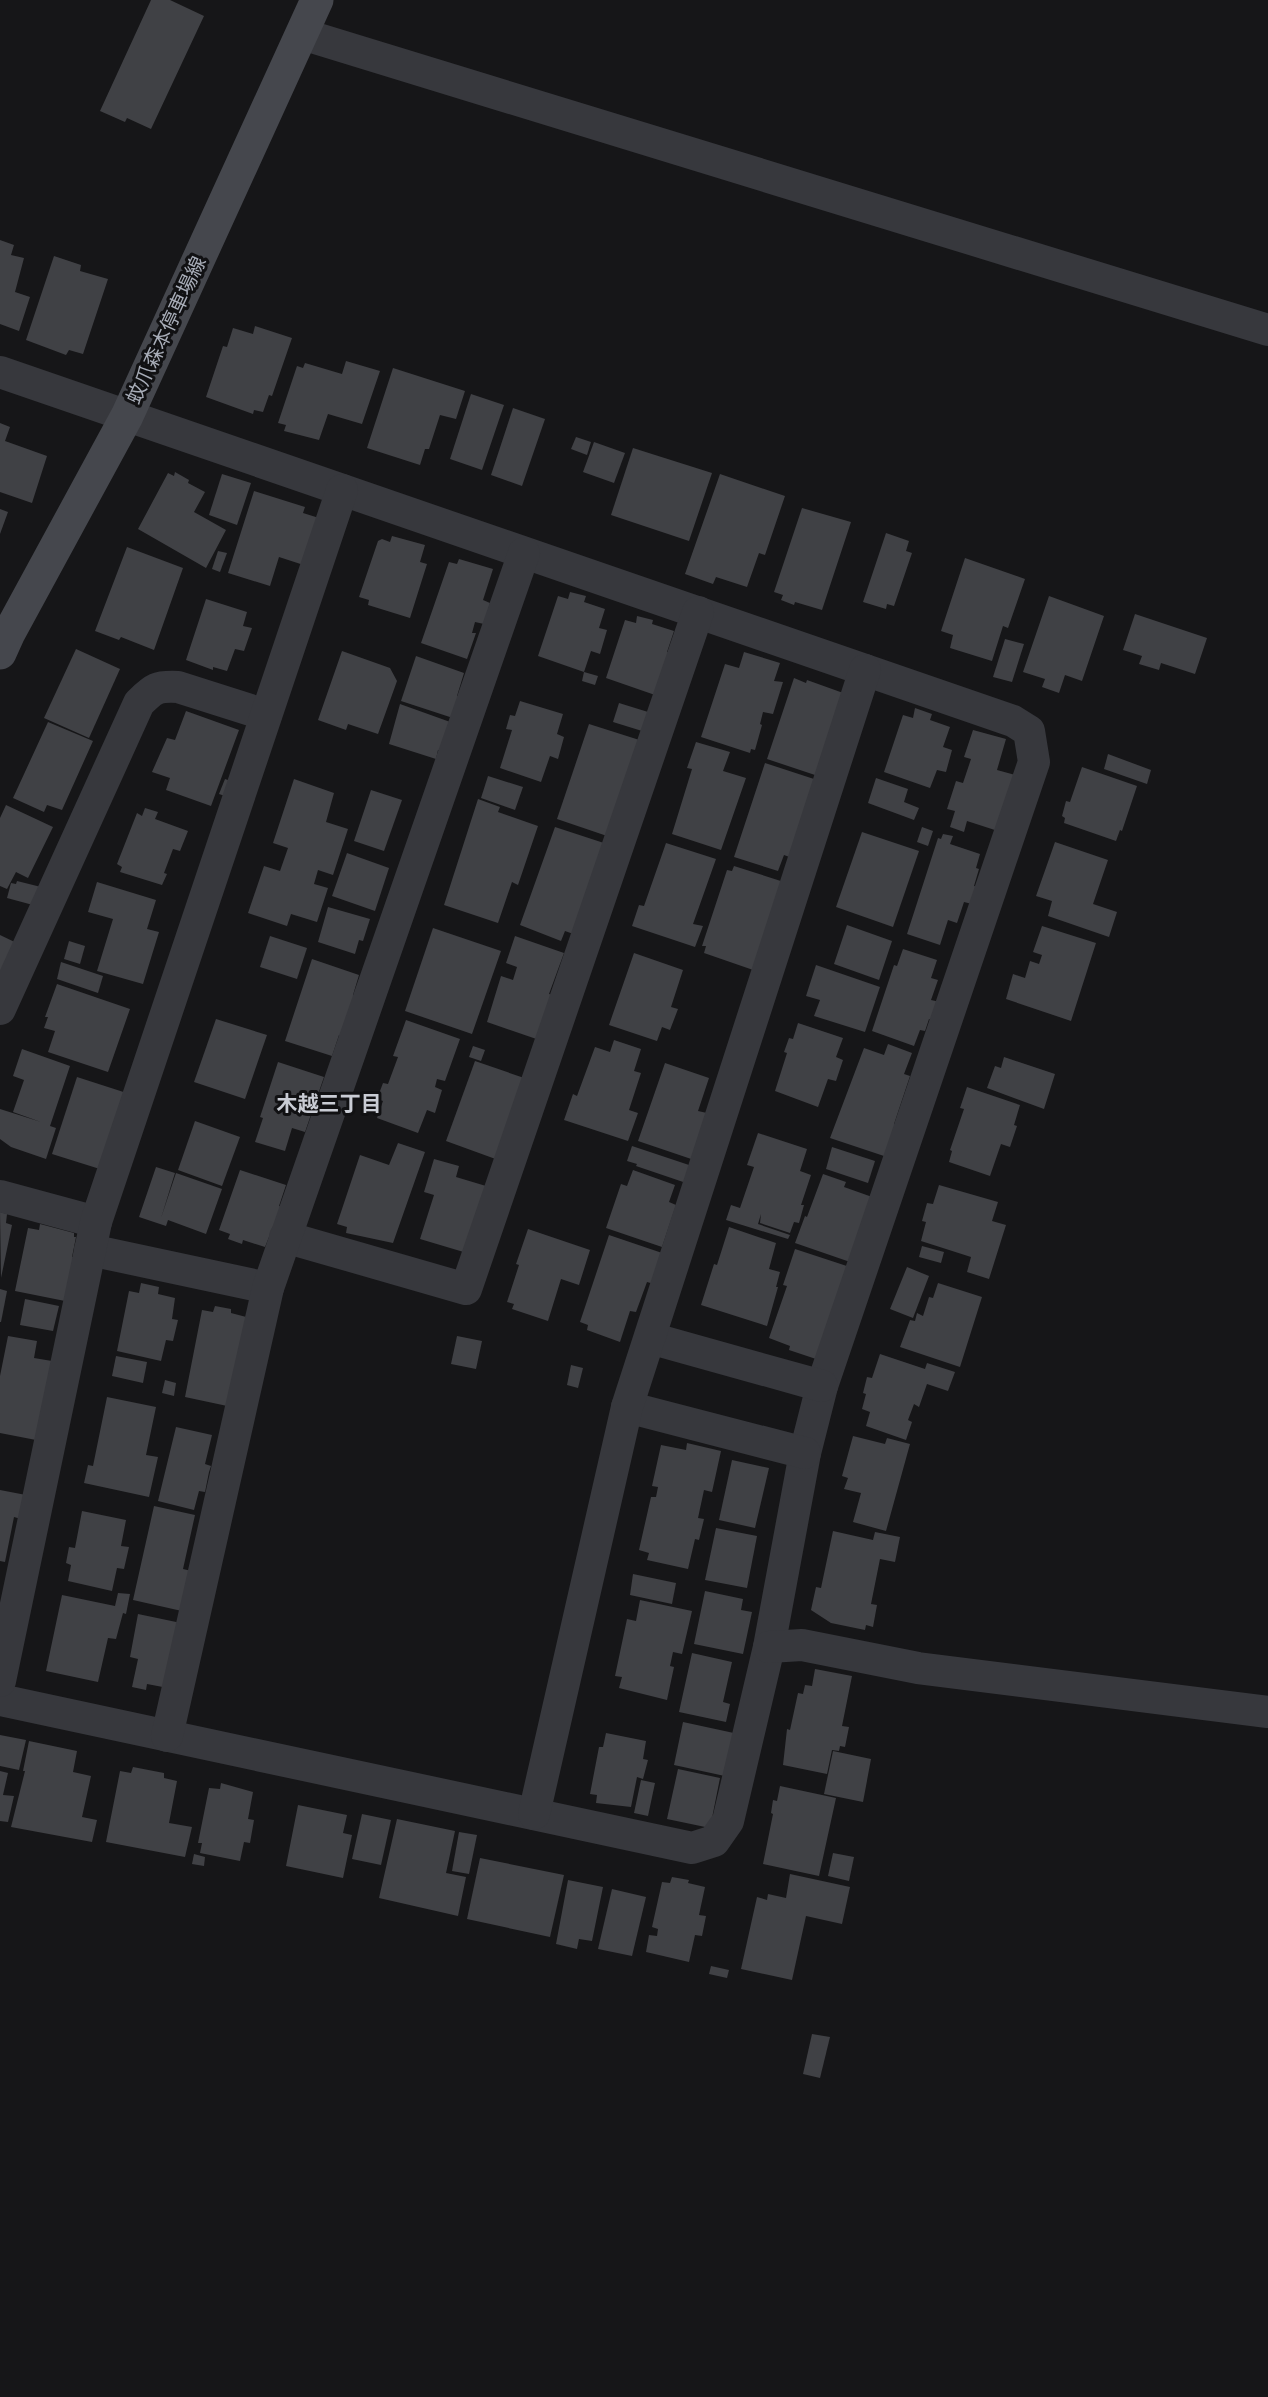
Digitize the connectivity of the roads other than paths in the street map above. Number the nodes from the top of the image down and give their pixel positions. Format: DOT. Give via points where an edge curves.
graph roads {
  1 [pos="317,0"];
  2 [pos="302,34"];
  3 [pos="1268,330"];
  4 [pos="0,372"];
  5 [pos="127,416"];
  6 [pos="342,490"];
  7 [pos="524,553"];
  8 [pos="698,612"];
  9 [pos="0,653"];
  10 [pos="865,669"];
  11 [pos="266,715"];
  12 [pos="0,1009"];
  13 [pos="0,1196"];
  14 [pos="93,1236"];
  15 [pos="285,1237"];
  16 [pos="267,1288"];
  17 [pos="650,1338"];
  18 [pos="822,1386"];
  19 [pos="627,1407"];
  20 [pos="806,1453"];
  21 [pos="769,1647"];
  22 [pos="0,1681"];
  23 [pos="0,1700"];
  24 [pos="1268,1712"];
  25 [pos="167,1736"];
  26 [pos="534,1814"];
  1 -- 2 [label="main road, 蚊爪森本停車場線"];
  2 -- 3 [label="street"];
  2 -- 5 [label="main road, 蚊爪森本停車場線"];
  4 -- 5 [label="street"];
  5 -- 6 [label="street"];
  5 -- 9 [label="main road, 蚊爪森本停車場線"];
  6 -- 7 [label="street"];
  6 -- 11 [label="street"];
  7 -- 8 [label="street"];
  7 -- 15 [label="street"];
  8 -- 10 [label="street"];
  8 -- 15 [label="street" via="466,1289"];
  10 -- 17 [label="street"];
  10 -- 18 [label="street" via="1013,721 1029,731 1034,762"];
  11 -- 12 [label="street" via="178,687 152,689 140,703"];
  11 -- 14 [label="street"];
  13 -- 14 [label="street"];
  14 -- 16 [label="street"];
  14 -- 22 [label="street"];
  15 -- 16 [label="street"];
  16 -- 25 [label="street"];
  17 -- 18 [label="street"];
  17 -- 19 [label="street"];
  18 -- 20 [label="street"];
  19 -- 20 [label="street"];
  19 -- 26 [label="street"];
  20 -- 21 [label="street"];
  21 -- 24 [label="street" via="802,1645 918,1668"];
  21 -- 26 [label="street" via="728,1821 714,1841 692,1848"];
  23 -- 25 [label="street"];
  25 -- 26 [label="street"];
}
